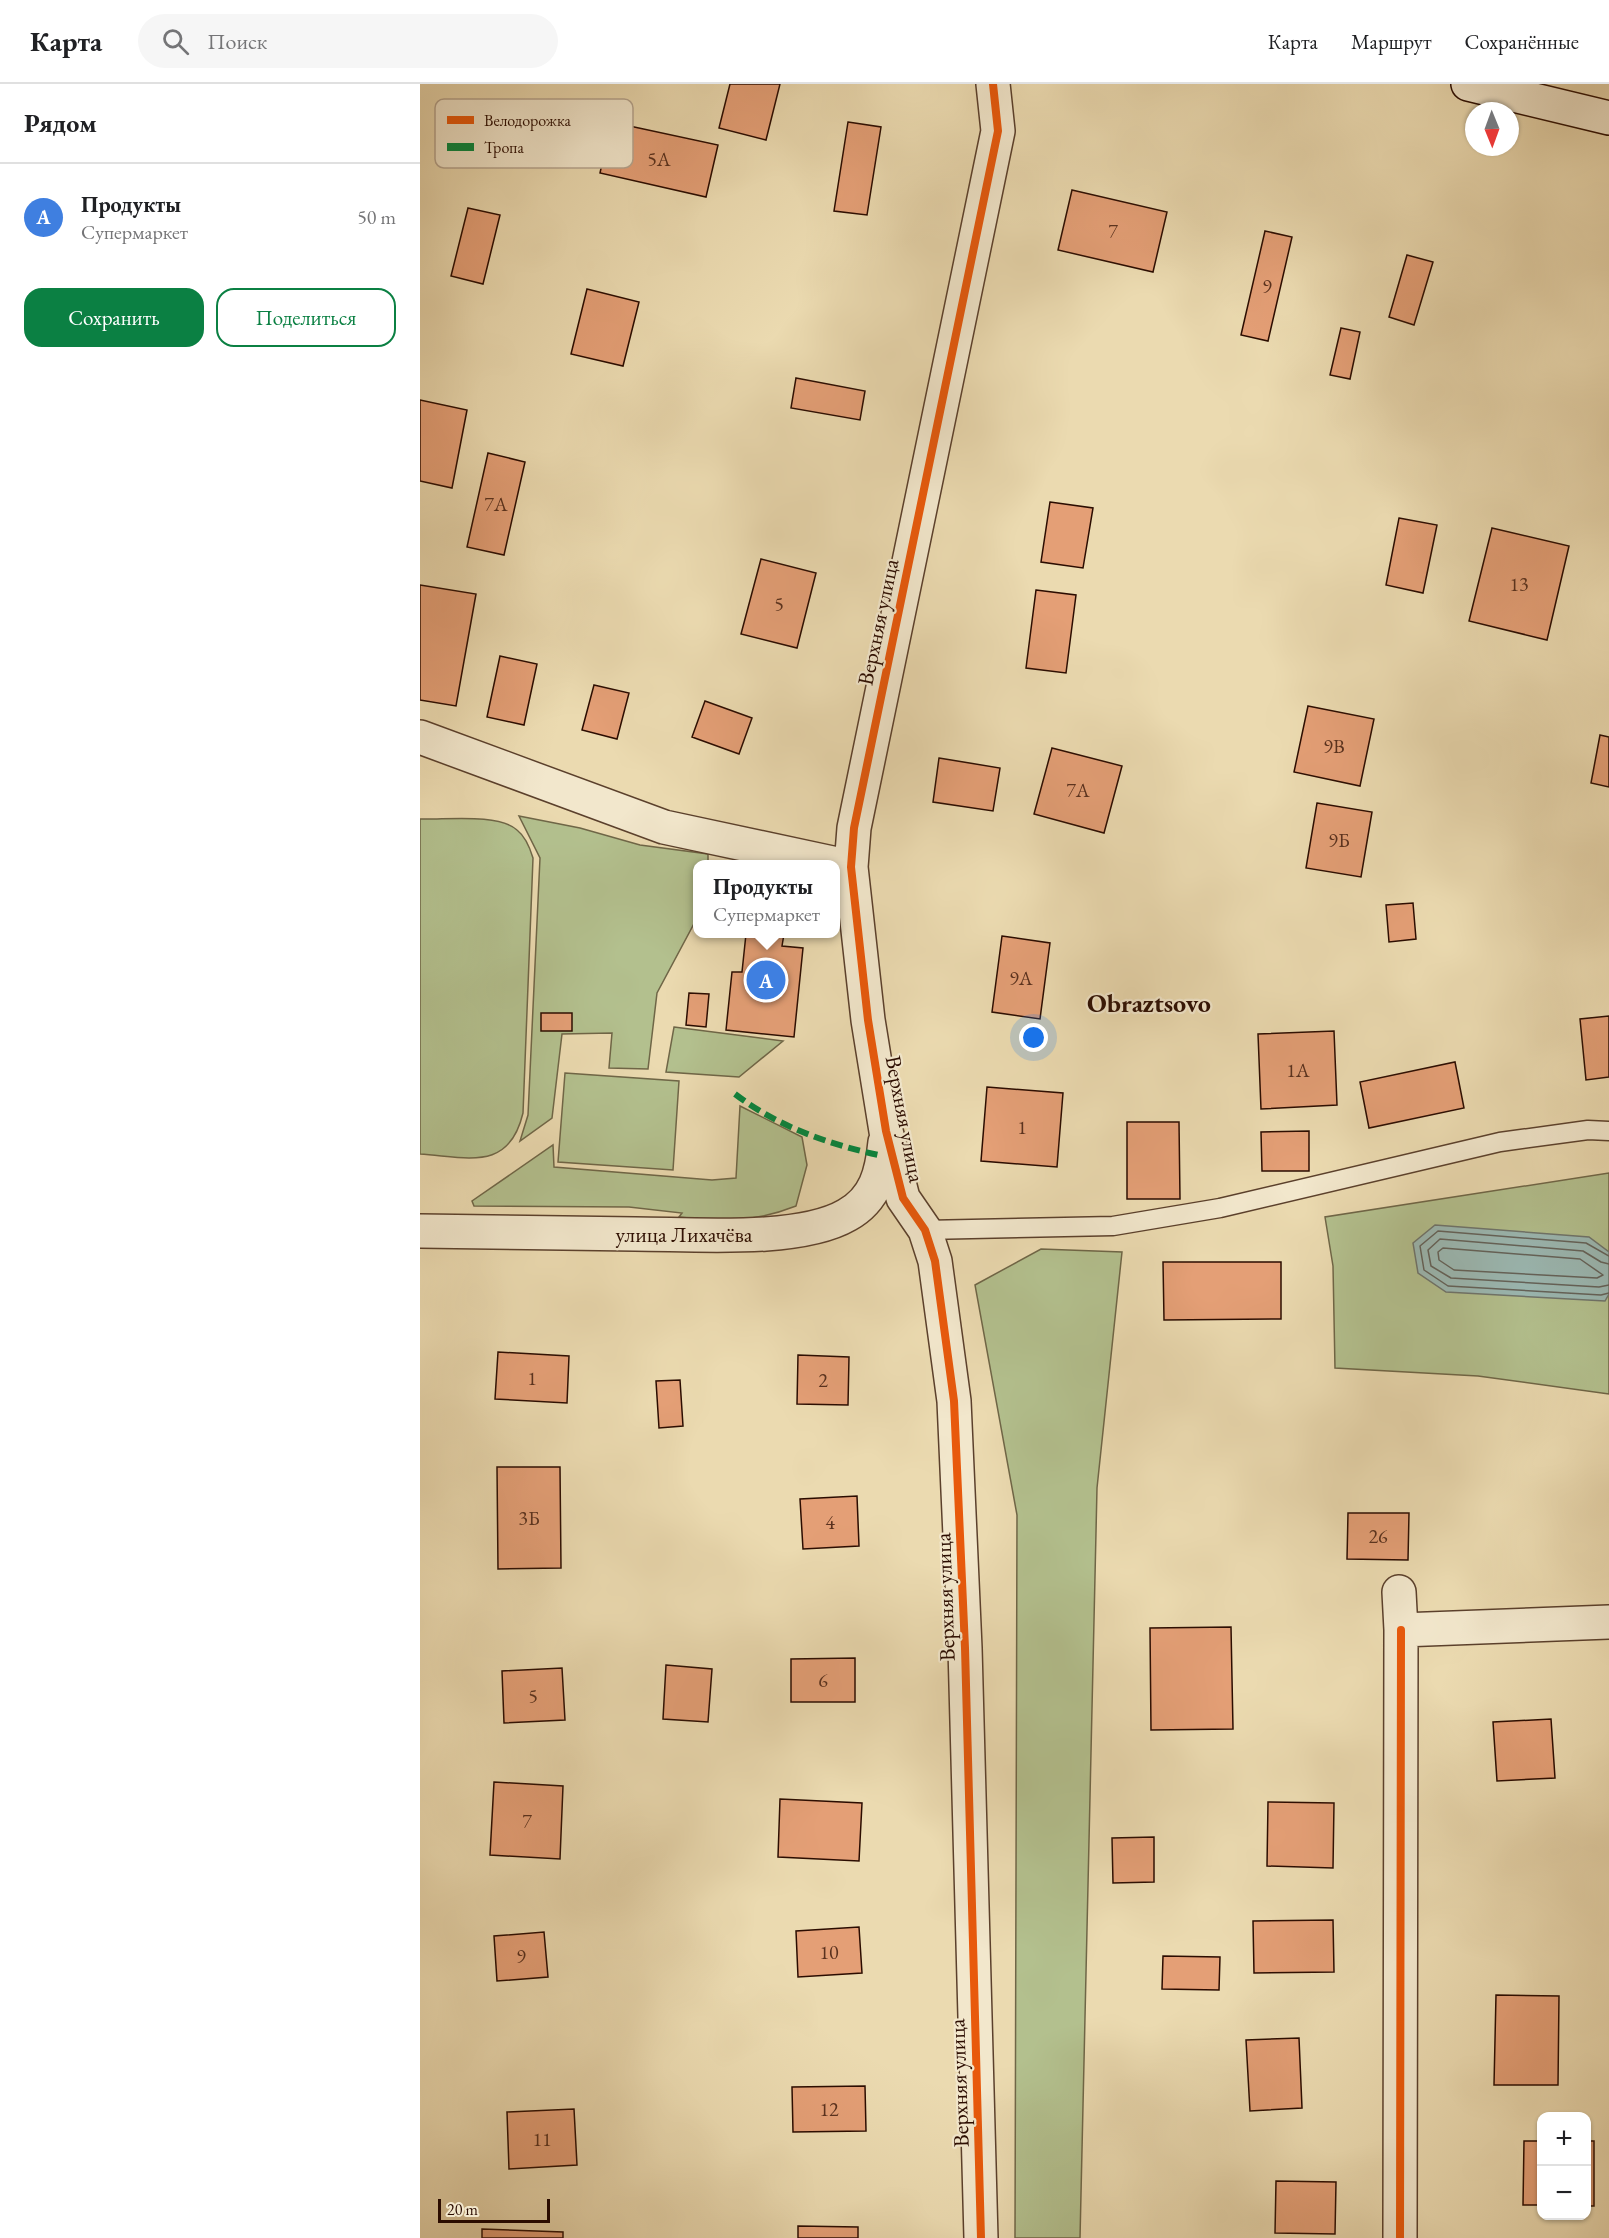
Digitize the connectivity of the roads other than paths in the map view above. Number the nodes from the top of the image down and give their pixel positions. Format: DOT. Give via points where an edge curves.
graph roads {
  1 [pos="993,84"];
  2 [pos="1468,84"];
  3 [pos="1538,92"];
  4 [pos="1609,118"];
  5 [pos="420,736"];
  6 [pos="818,860"];
  7 [pos="840,865"];
  8 [pos="851,867"];
  9 [pos="886,1131"];
  10 [pos="1609,1131"];
  11 [pos="925,1230"];
  12 [pos="420,1231"];
  13 [pos="1399,1592"];
  14 [pos="1609,1622"];
  15 [pos="1401,1630"];
  16 [pos="981,2238"];
  17 [pos="1400,2238"];
  1 -- 8 [label="street, Верхняя улица" via="998,131 854,828"];
  2 -- 3 [label="street"];
  3 -- 4 [label="street"];
  5 -- 6 [label="street" via="664,827"];
  7 -- 8 [label="street"];
  8 -- 9 [label="street, Верхняя улица" via="868,1020"];
  9 -- 11 [label="street, Верхняя улица" via="903,1198"];
  9 -- 12 [label="street, улица Лихачёва" via="882,1164 867,1201 827,1225 755,1235"];
  10 -- 11 [label="lane" via="1588,1130 1500,1142 1220,1208 1113,1226"];
  11 -- 16 [label="street, Верхняя улица" via="940,1290 954,1401 965,1648"];
  13 -- 15 [label="street"];
  14 -- 15 [label="street"];
  15 -- 17 [label="street"];
}
